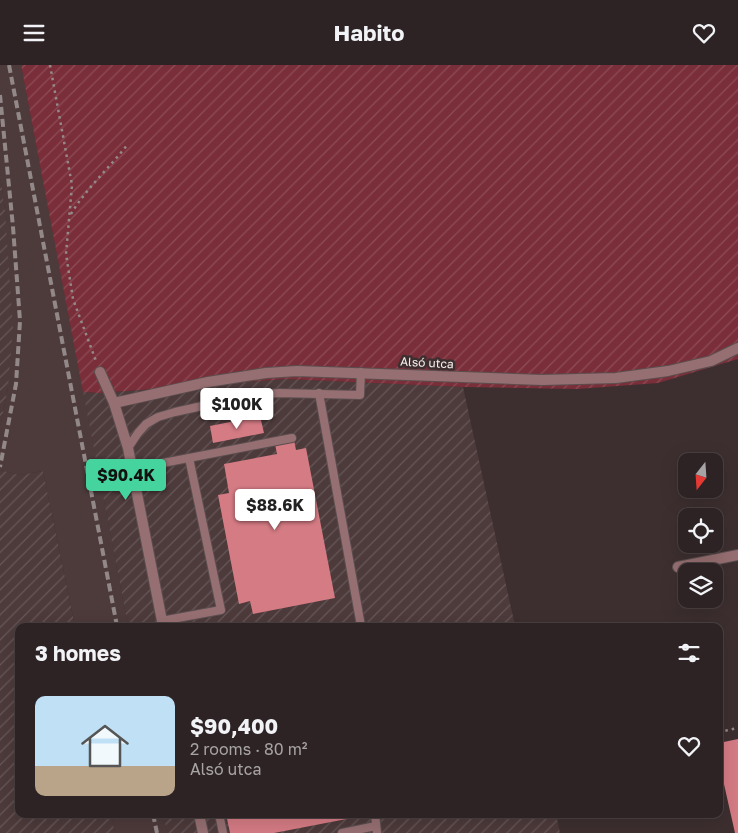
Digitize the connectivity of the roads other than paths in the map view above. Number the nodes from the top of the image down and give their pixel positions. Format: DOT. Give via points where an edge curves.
graph roads {
  1 [pos="738,348"];
  2 [pos="100,372"];
  3 [pos="361,372"];
  4 [pos="319,393"];
  5 [pos="114,403"];
  6 [pos="292,438"];
  7 [pos="128,448"];
  8 [pos="189,458"];
  9 [pos="132,469"];
  10 [pos="738,555"];
  11 [pos="698,563"];
  12 [pos="162,623"];
  13 [pos="166,623"];
  14 [pos="360,623"];
  15 [pos="200,818"];
  16 [pos="220,818"];
  17 [pos="377,829"];
  18 [pos="203,833"];
  19 [pos="223,833"];
  20 [pos="342,833"];
  1 -- 3 [label="street, Alsó utca" via="711,361 616,378 542,380"];
  2 -- 5 [label="street"];
  3 -- 4 [label="lane" via="360,395"];
  3 -- 5 [label="street, Alsó utca" via="266,373"];
  4 -- 7 [label="lane" via="252,395 175,412 146,425"];
  4 -- 14 [label="lane"];
  5 -- 7 [label="street"];
  6 -- 8 [label="lane"];
  7 -- 9 [label="street"];
  8 -- 9 [label="lane"];
  8 -- 13 [label="lane" via="221,610"];
  9 -- 12 [label="street"];
  10 -- 11 [label="street"];
  15 -- 18 [label="street"];
  16 -- 19 [label="lane"];
  17 -- 20 [label="lane"];
}
